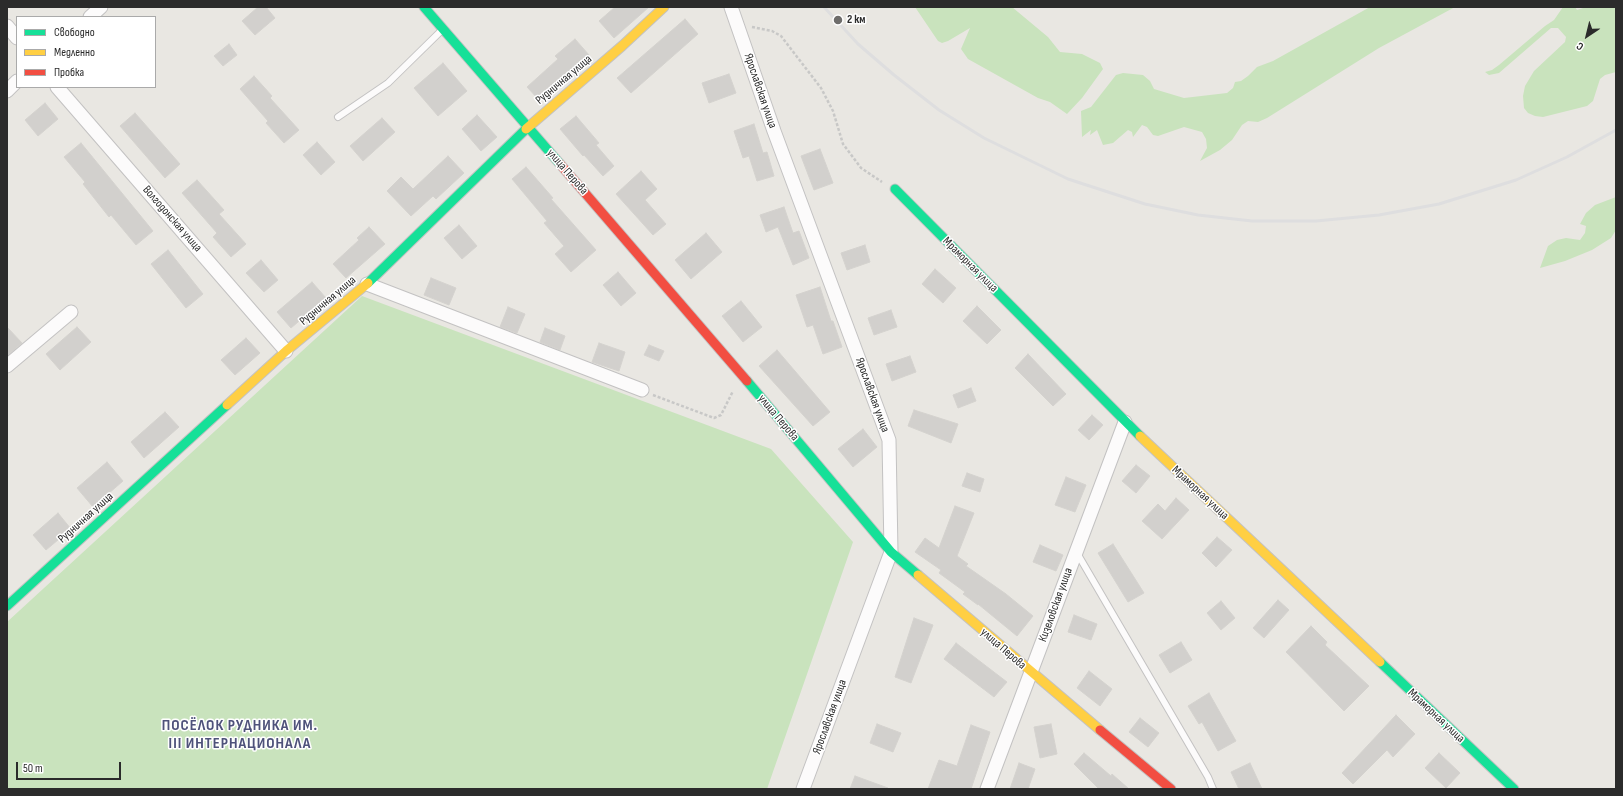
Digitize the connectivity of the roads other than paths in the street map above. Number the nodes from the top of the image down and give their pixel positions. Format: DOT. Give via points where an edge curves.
graph roads {
  1 [pos="101,7"];
  2 [pos="424,7"];
  3 [pos="731,7"];
  4 [pos="660,8"];
  5 [pos="91,16"];
  6 [pos="7,26"];
  7 [pos="443,29"];
  8 [pos="16,37"];
  9 [pos="16,82"];
  10 [pos="59,88"];
  11 [pos="7,91"];
  12 [pos="338,117"];
  13 [pos="528,126"];
  14 [pos="895,189"];
  15 [pos="367,284"];
  16 [pos="71,312"];
  17 [pos="286,351"];
  18 [pos="7,366"];
  19 [pos="642,390"];
  20 [pos="1125,422"];
  21 [pos="1076,550"];
  22 [pos="891,552"];
  23 [pos="7,606"];
  24 [pos="1031,673"];
  25 [pos="803,789"];
  26 [pos="987,789"];
  27 [pos="1171,789"];
  28 [pos="1213,789"];
  29 [pos="1514,789"];
  1 -- 5 [label="street"];
  2 -- 7 [label="street, улица Перова"];
  3 -- 22 [label="street, Ярославская улица" via="779,145 889,440"];
  4 -- 13 [label="street, Рудничная улица" via="622,46"];
  6 -- 8 [label="street"];
  7 -- 12 [label="lane" via="388,83"];
  7 -- 13 [label="street, улица Перова"];
  9 -- 11 [label="street"];
  10 -- 17 [label="street, Волгодонская улица"];
  13 -- 15 [label="street, Рудничная улица"];
  13 -- 22 [label="street, улица Перова"];
  14 -- 20 [label="street, Мраморная улица"];
  15 -- 17 [label="street, Рудничная улица"];
  15 -- 19 [label="street"];
  16 -- 18 [label="street"];
  17 -- 23 [label="street, Рудничная улица"];
  20 -- 21 [label="street, Кизеловская улица"];
  20 -- 29 [label="street, Мраморная улица"];
  21 -- 24 [label="street, Кизеловская улица"];
  21 -- 28 [label="lane"];
  22 -- 24 [label="street, улица Перова"];
  22 -- 25 [label="street, Ярославская улица"];
  24 -- 26 [label="street, Кизеловская улица"];
  24 -- 27 [label="street, улица Перова"];
}
